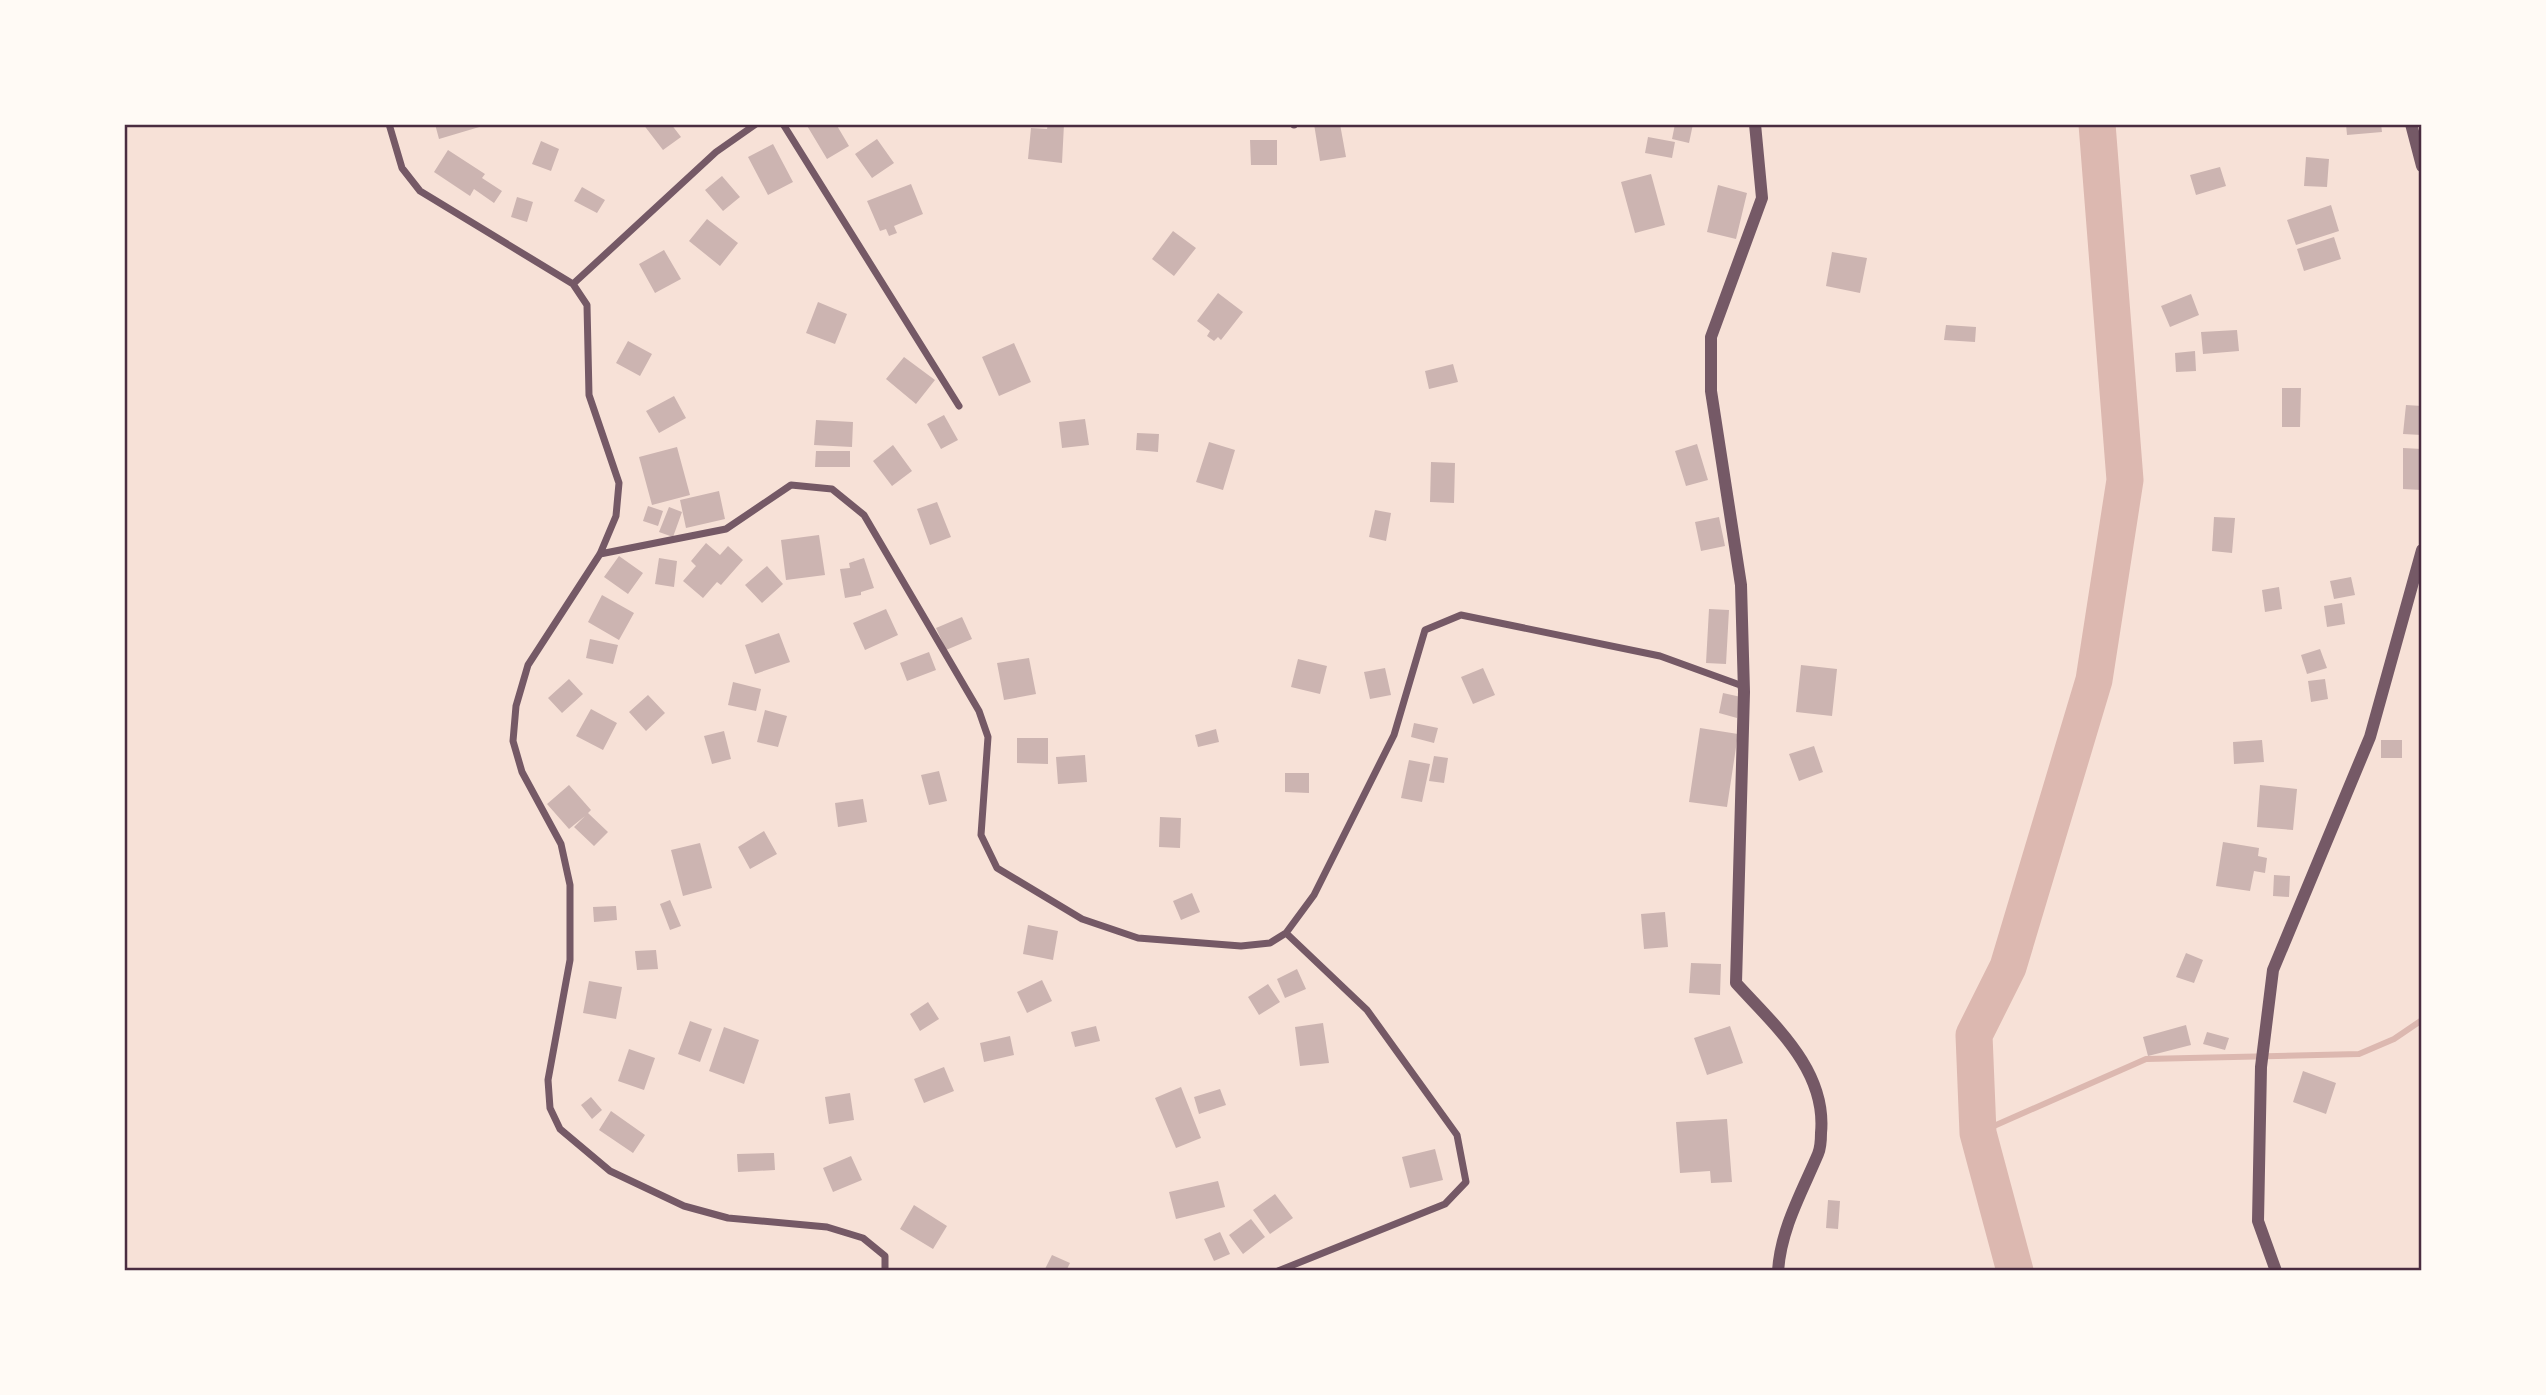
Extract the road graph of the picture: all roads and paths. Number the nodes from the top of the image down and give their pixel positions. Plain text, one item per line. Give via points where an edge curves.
1 (389, 124) edge
2 (756, 124) edge
3 (783, 124) edge
4 (1755, 124) edge
5 (2411, 124) edge
6 (2422, 166) edge
7 (573, 284) junction
8 (959, 406) dead end
9 (2422, 550) edge
10 (600, 554) junction
11 (1744, 692) junction
12 (1286, 933) junction
13 (1295, 1267) edge
14 (885, 1271) edge
15 (1278, 1271) edge
16 (1778, 1271) edge
17 (2276, 1271) edge

1 - 7 street via 402,169 420,191
2 - 7 street via 716,152
3 - 8 street
4 - 11 street via 1762,198 1710,337 1711,391 1741,585
5 - 6 street
7 - 10 street via 587,305 589,395 618,483 616,516
9 - 17 street via 2370,737 2273,970 2261,1067 2258,1221
10 - 12 street via 726,529 791,485 832,489 864,515 979,711 988,737 981,835 997,868 1082,919 1138,938 1241,946 1270,943
10 - 14 street via 528,665 516,706 513,741 522,772 561,844 570,885 570,960 548,1080 550,1108 560,1129 610,1171 684,1206 728,1218 827,1227 863,1238 885,1256
11 - 12 street via 1740,685 1660,656 1461,615 1425,630 1394,735 1314,895
11 - 16 street via 1736,983 1792,1045 1813,1079 1823,1116 1820,1150 1786,1226
12 - 13 street via 1367,1010 1457,1135 1466,1182 1445,1204
13 - 15 street

